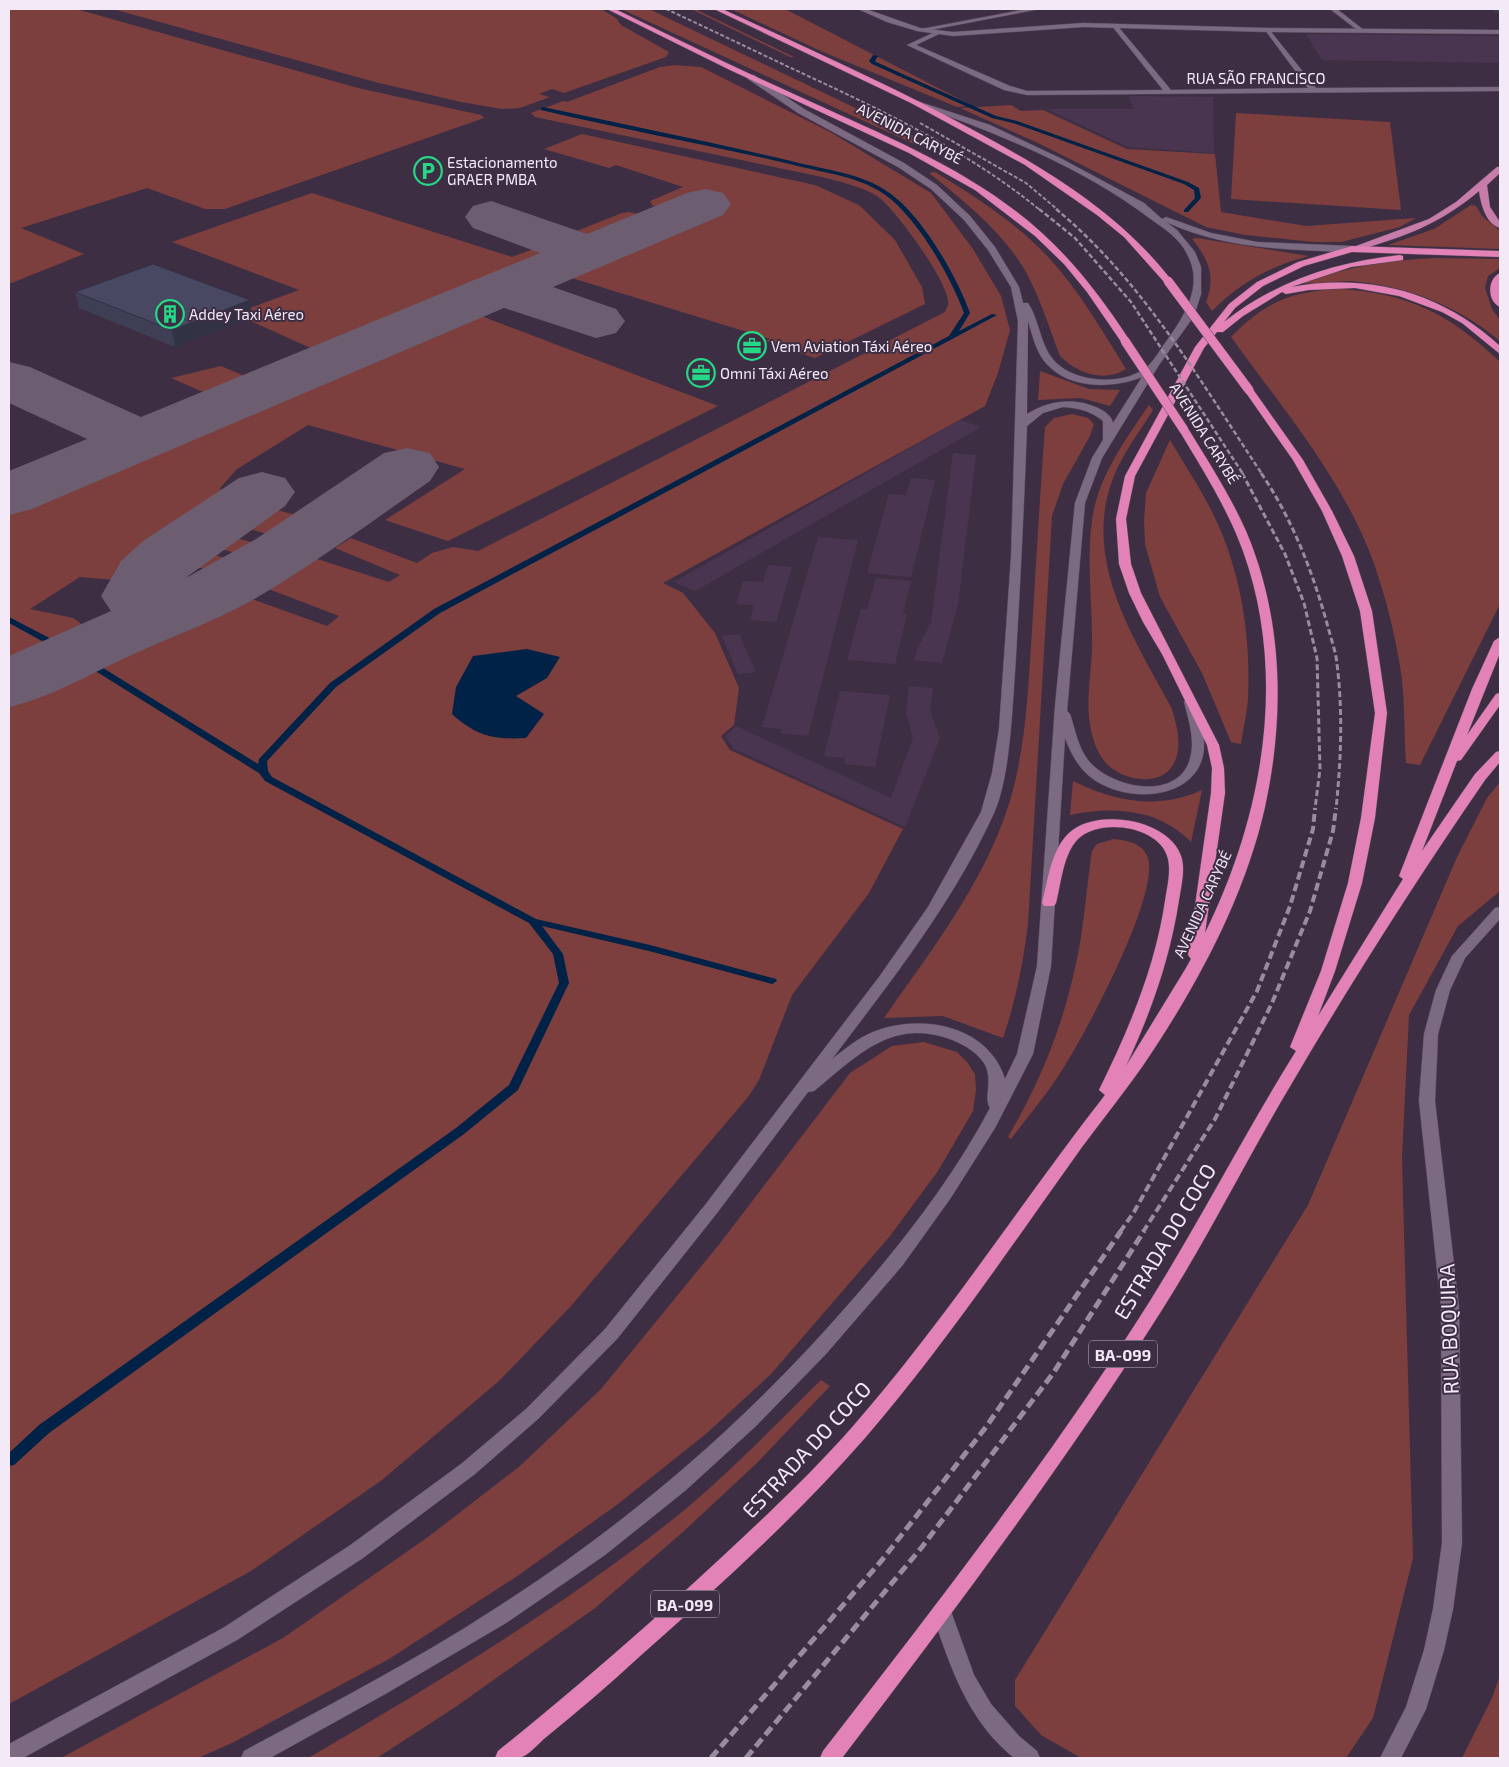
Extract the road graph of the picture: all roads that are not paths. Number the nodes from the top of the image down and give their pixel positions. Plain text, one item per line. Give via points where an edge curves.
1 (610, 9) edge
2 (717, 9) edge
3 (860, 9) edge
4 (1037, 9) edge
5 (1333, 9) edge
6 (1114, 26) junction
7 (920, 30) junction
8 (1268, 30) junction
9 (1362, 31) junction
10 (1500, 32) edge
11 (936, 33) junction
12 (751, 77) junction
13 (1500, 90) edge
14 (1314, 91) junction
15 (1169, 92) junction
16 (914, 101) junction
17 (1500, 169) edge
18 (1484, 184) junction
19 (1134, 202) junction
20 (1500, 226) edge
21 (1352, 249) junction
22 (1500, 256) edge
23 (1500, 276) edge
24 (1015, 288) junction
25 (1253, 304) junction
26 (1500, 304) edge
27 (1200, 347) junction
28 (1500, 351) edge
29 (1154, 365) junction
30 (1022, 426) junction
31 (1106, 442) junction
32 (1500, 641) edge
33 (1187, 692) junction
34 (1500, 697) edge
35 (1061, 706) junction
36 (1500, 755) edge
37 (1445, 774) junction
38 (1399, 895) junction
39 (1049, 903) junction
40 (1500, 911) edge
41 (1193, 966) junction
42 (1284, 1083) junction
43 (791, 1102) junction
44 (989, 1124) junction
45 (1090, 1124) junction
46 (942, 1612) junction
47 (9, 1755) edge
48 (251, 1758) edge
49 (505, 1758) edge
50 (830, 1758) edge
51 (1030, 1758) edge
52 (1390, 1758) edge

1 - 12 highway, AVENIDA CARYBÉ
2 - 16 highway, AVENIDA CARYBÉ
3 - 7 main road
4 - 7 main road
5 - 9 main road
6 - 8 main road
6 - 11 main road via 1073,25
6 - 15 main road
7 - 11 main road
8 - 9 main road
8 - 14 main road
9 - 10 main road
11 - 15 main road, RUA SÃO FRANCISCO via 910,45 1012,90 1042,93
12 - 24 main road via 801,111 901,165 934,187 967,218 992,249
12 - 41 highway, AVENIDA CARYBÉ, bridge via 911,149 994,199 1066,261 1125,340 1230,508 1260,585 1272,688 1266,755 1249,843 1223,909
13 - 14 main road, RUA SÃO FRANCISCO
14 - 15 main road, RUA SÃO FRANCISCO
16 - 19 main road via 987,127
16 - 42 highway, AVENIDA CARYBÉ, bridge via 992,141 1074,194 1127,235 1168,281 1298,460 1348,556 1366,611 1380,713 1368,818 1355,883 1328,971
17 - 18 main road
18 - 20 main road via 1485,207
18 - 21 main road via 1433,220
19 - 21 main road via 1181,226 1216,236 1288,247
19 - 29 main road via 1183,241 1191,252 1199,281 1189,316
21 - 22 highway
21 - 27 highway via 1301,264 1260,284 1232,306
22 - 25 highway via 1412,257 1353,264 1302,278
23 - 26 highway via 1494,283
24 - 29 main road via 1030,314 1042,351 1063,373 1087,381 1112,381 1136,376
24 - 30 main road via 1022,315
25 - 27 highway
25 - 28 highway via 1286,291 1313,286 1387,290 1419,299 1451,314 1474,328
27 - 33 highway via 1130,476 1121,519 1125,564 1135,593
29 - 31 main road
30 - 31 main road via 1027,418 1044,408 1084,406 1108,420
30 - 43 main road via 1006,730 988,812 935,908
31 - 35 main road via 1080,503
32 - 37 highway
33 - 35 main road via 1197,729 1199,745 1196,758 1192,770 1184,778 1159,789 1124,788 1098,778 1082,761
33 - 41 highway via 1213,746 1218,776
34 - 37 highway
35 - 39 main road
36 - 38 highway via 1480,777
37 - 38 highway
38 - 42 highway
39 - 44 main road via 1044,966 1025,1054
39 - 45 highway via 1064,849 1081,829 1109,822 1125,823 1156,836 1174,856 1176,867 1168,930 1155,980 1137,1031
40 - 52 main road, RUA BOQUIRA via 1459,956 1443,990 1431,1034 1427,1101 1450,1307 1452,1543 1434,1650 1416,1709
41 - 45 highway, AVENIDA CARYBÉ via 1150,1042
42 - 46 highway, ESTRADA DO COCO / BA-099 via 1156,1304 1066,1441
43 - 44 main road via 865,1042 902,1029 923,1028 960,1036 975,1044 987,1057 999,1080
43 - 47 main road via 611,1334 532,1414 468,1470 356,1552 230,1634
44 - 48 main road via 896,1262 820,1349 756,1415 679,1485 598,1549 499,1617
45 - 49 highway, ESTRADA DO COCO / BA-099 via 1013,1235 873,1416 794,1500 691,1598 573,1704
46 - 50 highway, ESTRADA DO COCO / BA-099
46 - 51 main road via 973,1696 996,1730

